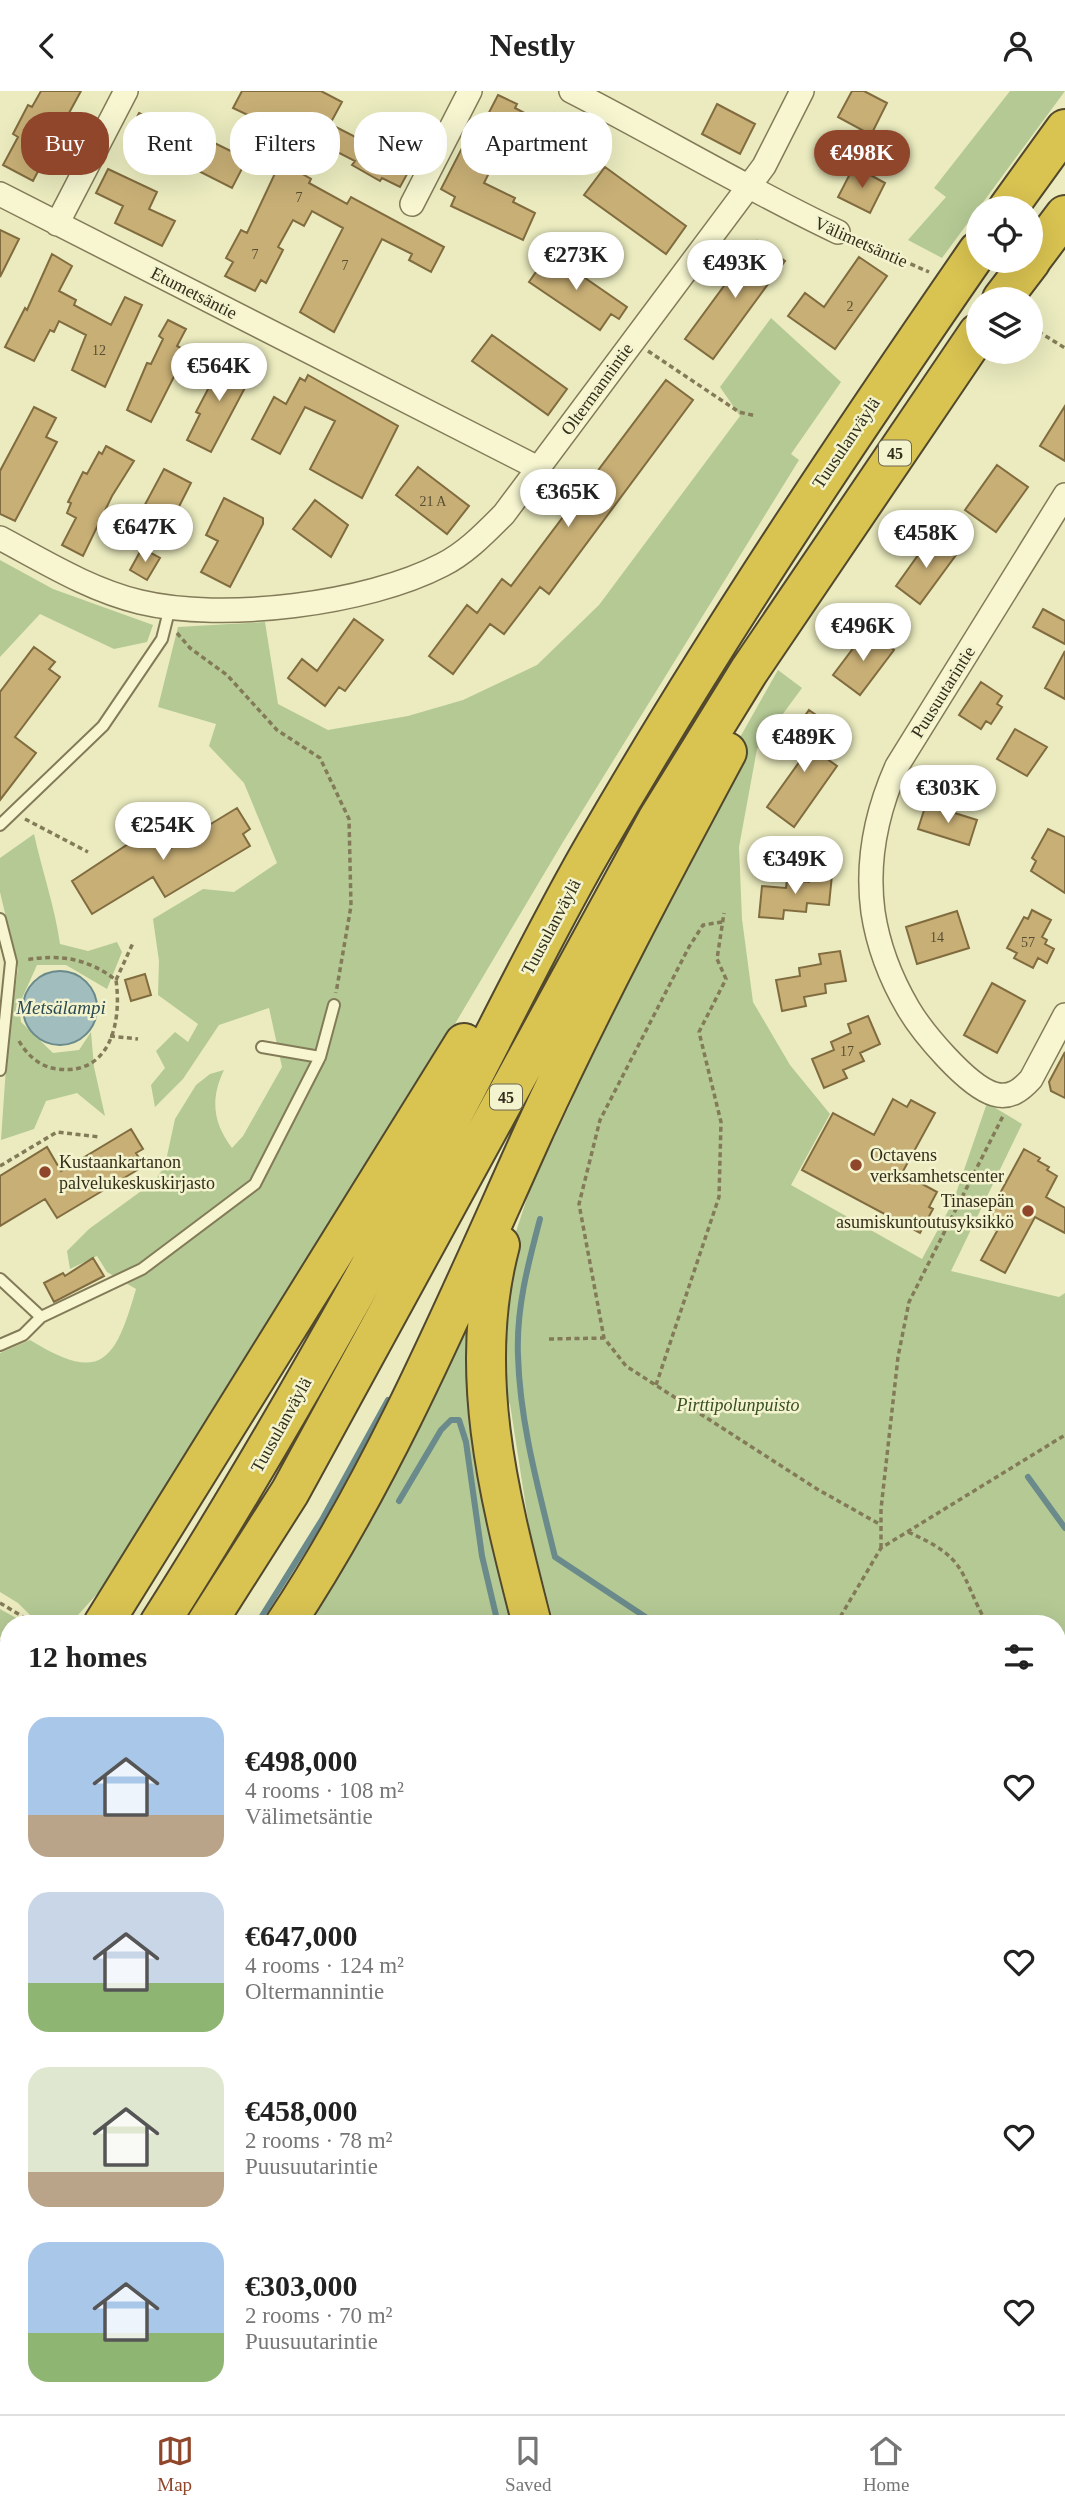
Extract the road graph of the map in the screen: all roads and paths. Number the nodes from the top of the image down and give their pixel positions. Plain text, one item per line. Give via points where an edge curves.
1 (126, 91) edge
2 (470, 91) edge
3 (571, 91) edge
4 (802, 91) edge
5 (1065, 129) edge
6 (748, 186) junction
7 (0, 194) edge
8 (1017, 196) edge
9 (412, 204) dead end
10 (1065, 215) edge
11 (57, 224) junction
12 (838, 232) joint
13 (1043, 245) edge
14 (966, 268) edge
15 (929, 272) dead end
16 (1022, 273) edge
17 (1011, 287) edge
18 (1043, 334) edge
19 (632, 341) junction
20 (1065, 348) edge
21 (966, 351) edge
22 (755, 416) dead end
23 (538, 468) junction
24 (1065, 495) edge
25 (0, 538) edge
26 (815, 576) junction
27 (169, 614) junction
28 (13, 812) junction
29 (0, 825) edge
30 (592, 849) junction
31 (88, 852) dead end
32 (724, 913) dead end
33 (0, 919) edge
34 (722, 922) junction
35 (133, 943) dead end
36 (11, 962) junction
37 (116, 980) junction
38 (334, 1005) joint
39 (1065, 1015) edge
40 (5, 1017) junction
41 (110, 1036) junction
42 (138, 1039) dead end
43 (262, 1047) dead end
44 (320, 1057) junction
45 (0, 1070) edge
46 (1014, 1094) junction
47 (537, 1126) junction
48 (100, 1137) dead end
49 (0, 1165) edge
50 (0, 1279) edge
51 (41, 1317) junction
52 (604, 1338) junction
53 (549, 1339) dead end
54 (0, 1345) edge
55 (656, 1385) junction
56 (1065, 1435) edge
57 (881, 1525) junction
58 (906, 1531) junction
59 (881, 1548) junction
60 (137, 1572) junction
61 (0, 1603) edge
62 (20, 1615) edge
63 (96, 1615) edge
64 (109, 1615) edge
65 (165, 1615) edge
66 (212, 1615) edge
67 (290, 1615) edge
68 (530, 1615) edge
69 (841, 1615) edge
70 (983, 1615) edge

1 - 11 street
2 - 9 street
3 - 6 street, Välimetsäntie
4 - 6 street, Oltermannintie via 770,156
5 - 8 highway
6 - 12 street, Välimetsäntie
6 - 19 street, Oltermannintie
7 - 11 street, Etumetsäntie
10 - 13 highway
11 - 23 street, Etumetsäntie
12 - 15 path, Välimetsäntie
14 - 30 highway, Tuusulanväylä / 45 via 720,635
16 - 17 highway
18 - 20 path
19 - 22 path via 738,412
19 - 23 street, Oltermannintie
21 - 26 highway, 45
23 - 27 street, Oltermannintie via 504,515 482,536 444,564 406,581 359,594 256,609
24 - 46 street, Puusuutarintie via 897,766 879,812 870,864 879,935 908,1008 936,1045 985,1090
25 - 27 street, Oltermannintie via 107,591
26 - 47 highway
26 - 66 highway, 45 via 748,671 657,820 290,1492
27 - 28 lane via 162,639 103,726
27 - 38 path via 190,648 227,675 277,730 320,758 349,819 351,906
28 - 29 lane
28 - 31 path
30 - 60 highway via 526,940
30 - 65 highway, Tuusulanväylä / 45 via 451,1118 259,1465
32 - 34 path
33 - 36 lane
34 - 52 path via 703,925 689,947 600,1121 579,1204
34 - 55 path via 717,959 726,979 699,1032 721,1122 719,1197
35 - 37 path
36 - 37 path via 54,955 83,961
36 - 40 lane
37 - 41 path via 118,997
38 - 44 lane
39 - 46 street via 1031,1079
40 - 41 path via 33,1059 50,1068 71,1071 92,1066
40 - 45 lane
41 - 42 path
43 - 44 lane
44 - 51 lane via 255,1184 142,1269
46 - 57 path via 909,1302 898,1357
47 - 67 highway via 415,1390 335,1542
47 - 68 highway via 491,1281 484,1349 498,1486
48 - 49 path via 57,1132
50 - 51 lane
51 - 54 lane via 23,1335
52 - 53 path
52 - 55 path via 626,1366
55 - 57 path
56 - 58 path
57 - 59 path
58 - 59 path
58 - 70 path via 938,1545 958,1563
59 - 69 path
60 - 63 lane
60 - 64 highway
61 - 62 path

